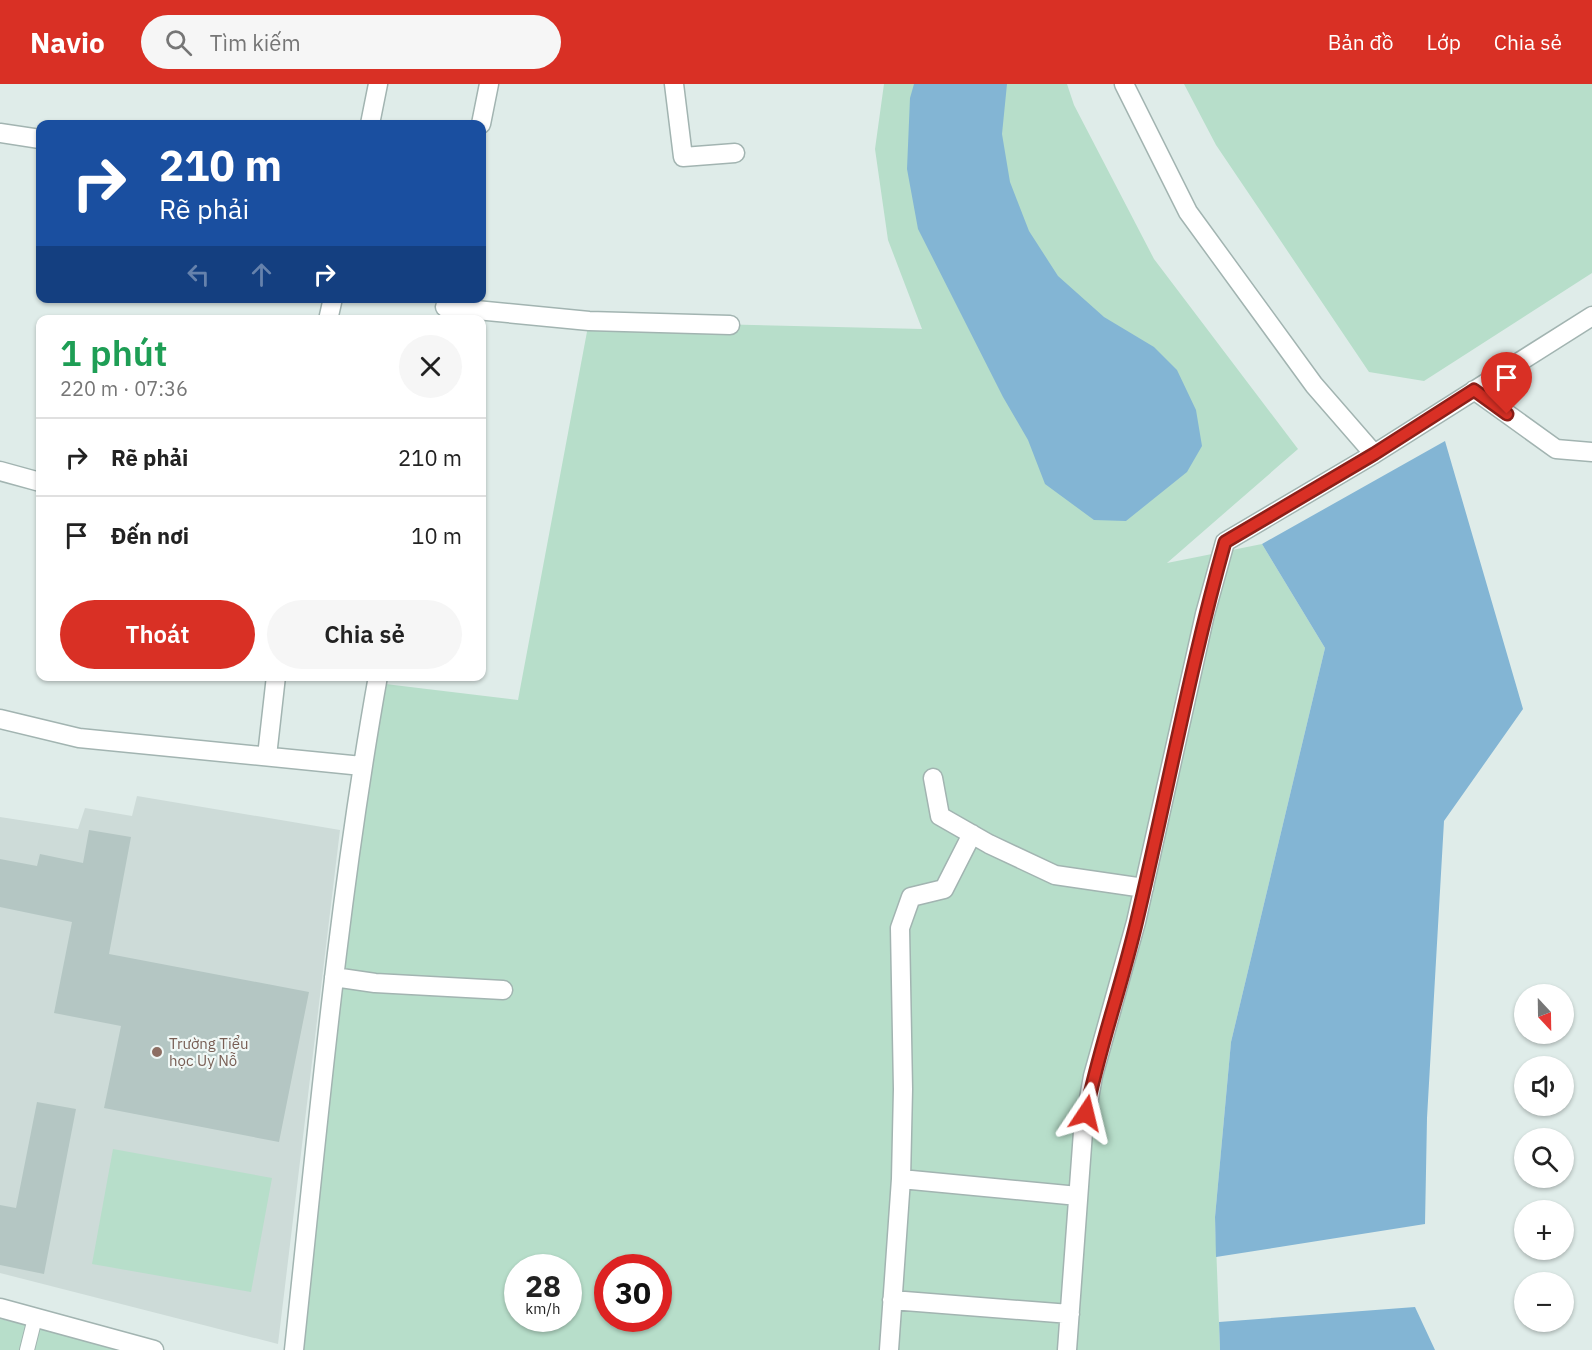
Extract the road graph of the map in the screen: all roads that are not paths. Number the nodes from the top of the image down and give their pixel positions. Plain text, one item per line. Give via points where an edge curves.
1 (378, 84) edge
2 (489, 84) edge
3 (674, 84) edge
4 (1124, 84) edge
5 (371, 120) edge
6 (482, 120) edge
7 (0, 133) edge
8 (36, 138) edge
9 (735, 153) dead end
10 (445, 308) edge
11 (1592, 316) edge
12 (730, 325) dead end
13 (1474, 390) junction
14 (1592, 452) edge
15 (1374, 454) junction
16 (0, 471) edge
17 (36, 481) edge
18 (275, 681) edge
19 (377, 681) edge
20 (0, 720) edge
21 (267, 756) junction
22 (362, 766) junction
23 (933, 777) dead end
24 (972, 834) junction
25 (1144, 888) junction
26 (334, 976) junction
27 (503, 990) dead end
28 (901, 1179) junction
29 (1078, 1196) junction
30 (892, 1300) junction
31 (0, 1308) edge
32 (1070, 1314) junction
33 (35, 1318) junction
34 (27, 1350) edge
35 (154, 1350) edge
36 (294, 1350) edge
37 (889, 1350) edge
38 (1067, 1350) edge

1 - 5 street
2 - 6 street
3 - 9 street via 683,157
4 - 15 street via 1188,212 1314,385
7 - 8 street
10 - 12 street via 590,321
11 - 13 street
13 - 14 street via 1556,449
13 - 15 street
15 - 25 street via 1225,542 1205,614
16 - 17 street
18 - 21 street
19 - 22 street
20 - 21 street via 78,738
21 - 22 street
22 - 26 street
23 - 24 street via 940,816
24 - 25 street via 1055,875
24 - 28 street via 944,889 911,897 900,928
25 - 29 street via 1093,1076
26 - 27 street via 375,983
26 - 36 street
28 - 29 street
28 - 30 street
29 - 32 street
30 - 32 street
30 - 37 street
31 - 33 street
32 - 38 street
33 - 34 lane
33 - 35 street

